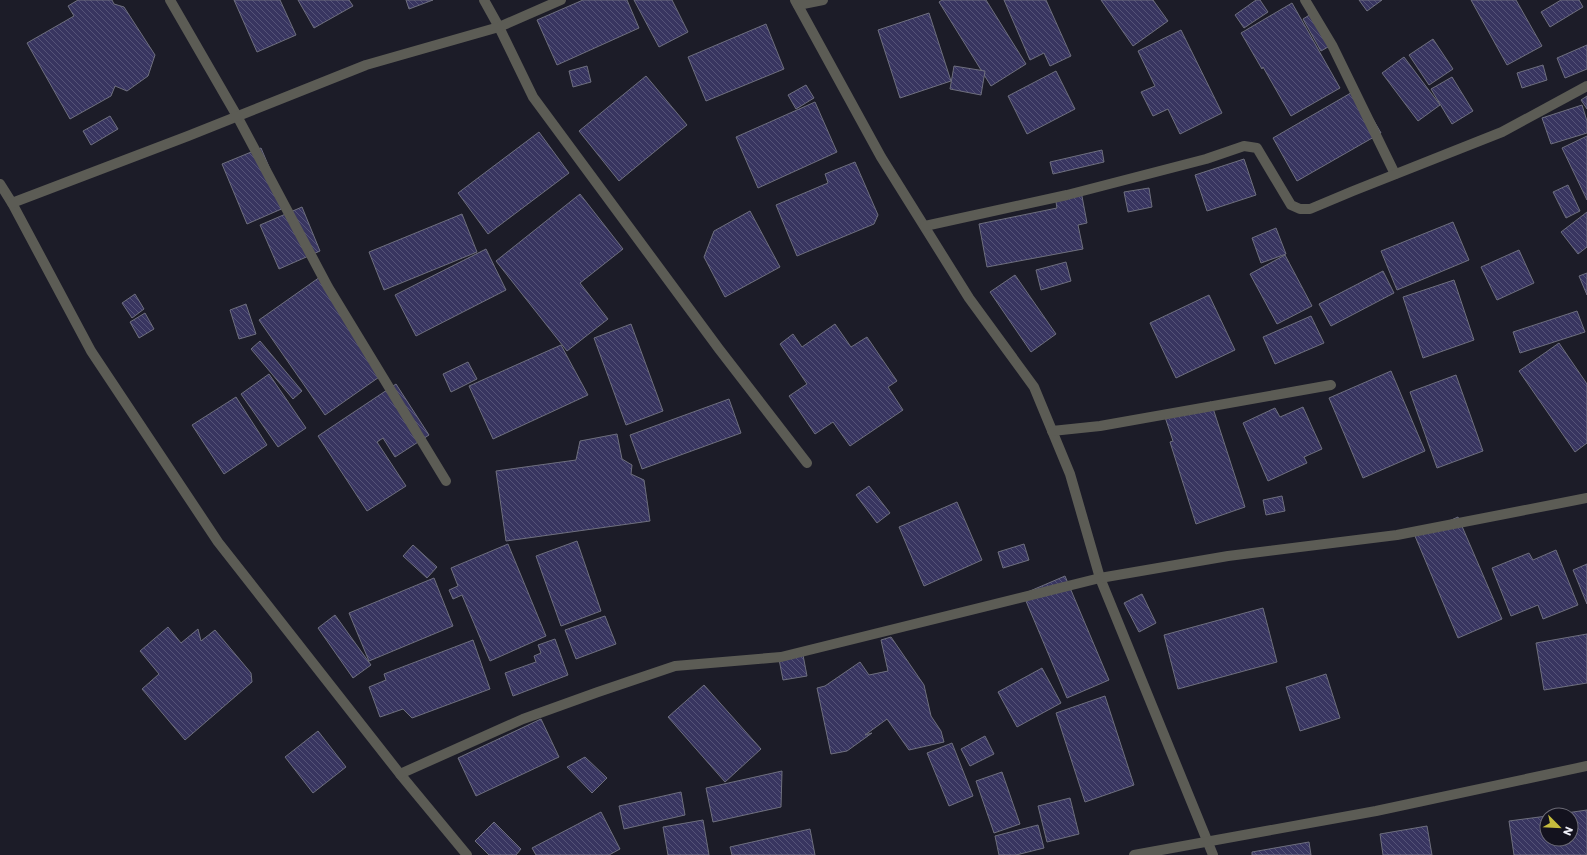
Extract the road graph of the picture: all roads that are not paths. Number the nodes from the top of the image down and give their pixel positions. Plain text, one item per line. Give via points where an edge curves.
1 (170, 0) edge
2 (484, 0) edge
3 (561, 0) edge
4 (823, 0) edge
5 (1305, 0) edge
6 (797, 3) edge
7 (499, 27) junction
8 (1587, 86) edge
9 (237, 116) junction
10 (1395, 174) junction
11 (0, 184) edge
12 (12, 203) junction
13 (925, 226) junction
14 (1332, 385) dead end
15 (1052, 431) junction
16 (807, 463) dead end
17 (446, 481) dead end
18 (1587, 498) edge
19 (1100, 578) junction
20 (1587, 766) edge
21 (400, 774) junction
22 (1206, 842) junction
23 (468, 855) edge
24 (1134, 855) edge
25 (1213, 855) edge

1 - 9 street
2 - 7 street
3 - 7 street
4 - 6 street
5 - 10 street via 1332,45
6 - 13 street via 881,157
7 - 9 street via 366,64
7 - 16 street via 533,97 719,349
8 - 10 street via 1502,132
9 - 12 street
9 - 17 street via 328,287
10 - 13 street via 1310,210 1300,209 1291,205 1257,148 1244,146 1206,159 1067,195
11 - 12 street
12 - 21 street via 91,351 218,542
13 - 15 street via 969,298 1034,387
14 - 15 street via 1100,426
15 - 19 street via 1070,474
18 - 19 street via 1397,535 1228,556
19 - 21 street via 781,657 675,666 523,720
19 - 22 street
20 - 22 street via 1376,811
21 - 23 street
22 - 24 street
22 - 25 street

